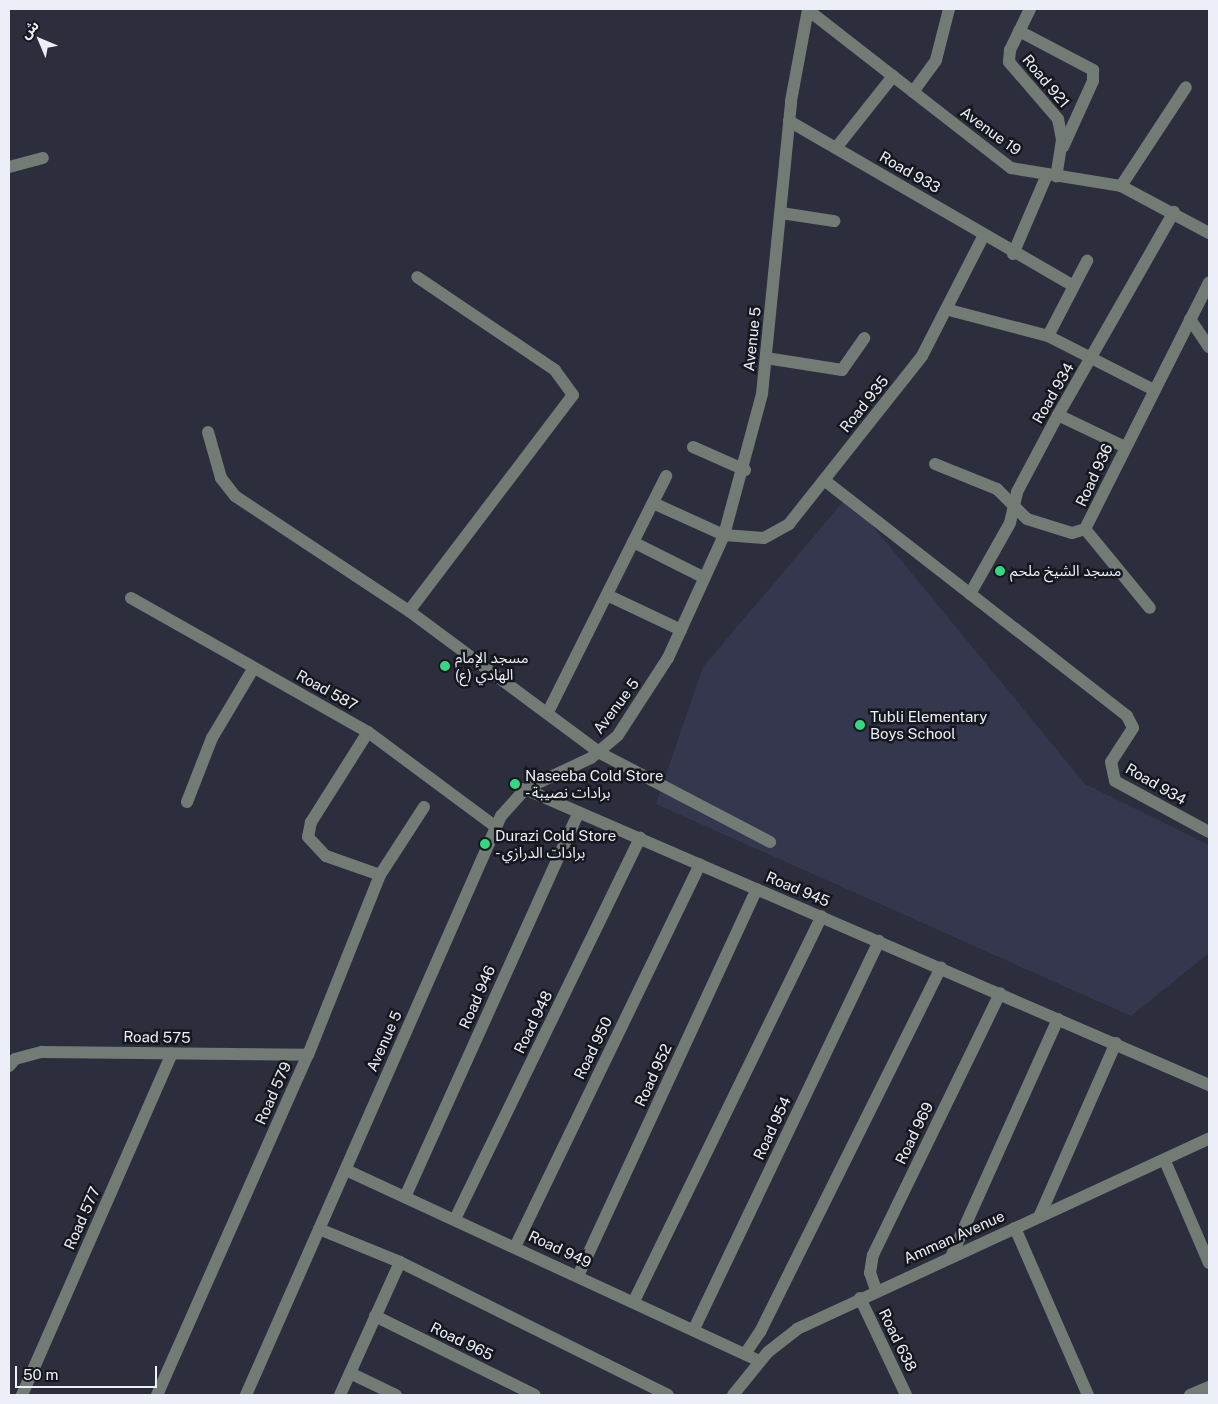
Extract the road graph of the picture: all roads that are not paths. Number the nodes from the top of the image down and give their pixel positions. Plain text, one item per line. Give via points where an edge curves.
1 (949, 9) edge
2 (1030, 9) edge
3 (808, 10) edge
4 (1019, 31) junction
5 (893, 76) junction
6 (1186, 87) dead end
7 (913, 92) junction
8 (789, 121) junction
9 (836, 148) junction
10 (1062, 150) junction
11 (43, 158) dead end
12 (9, 167) edge
13 (1051, 177) junction
14 (1121, 186) junction
15 (1174, 212) junction
16 (781, 213) junction
17 (834, 221) dead end
18 (1209, 233) edge
19 (984, 235) junction
20 (1014, 254) junction
21 (1087, 261) dead end
22 (417, 277) dead end
23 (1209, 282) edge
24 (1074, 286) junction
25 (949, 310) junction
26 (1190, 319) junction
27 (1048, 336) junction
28 (864, 338) dead end
29 (1209, 347) edge
30 (766, 358) junction
31 (1092, 358) junction
32 (1154, 390) junction
33 (1058, 415) junction
34 (208, 432) dead end
35 (693, 447) dead end
36 (1125, 447) junction
37 (935, 464) dead end
38 (745, 470) junction
39 (666, 476) dead end
40 (824, 480) junction
41 (653, 503) junction
42 (1014, 508) junction
43 (1085, 529) junction
44 (724, 535) junction
45 (633, 542) junction
46 (705, 578) junction
47 (970, 594) junction
48 (607, 595) junction
49 (131, 598) dead end
50 (1150, 608) dead end
51 (409, 611) junction
52 (681, 630) junction
53 (253, 669) junction
54 (548, 712) junction
55 (368, 732) junction
56 (600, 753) junction
57 (525, 789) junction
58 (187, 802) dead end
59 (424, 807) dead end
60 (579, 812) junction
61 (496, 827) junction
62 (1209, 832) edge
63 (640, 838) junction
64 (770, 842) dead end
65 (700, 864) junction
66 (380, 875) junction
67 (757, 888) junction
68 (822, 916) junction
69 (879, 941) junction
70 (941, 968) junction
71 (1000, 993) junction
72 (1058, 1019) junction
73 (1116, 1044) junction
74 (172, 1053) junction
75 (308, 1055) junction
76 (9, 1066) edge
77 (1209, 1085) edge
78 (1209, 1140) edge
79 (1166, 1161) junction
80 (346, 1170) junction
81 (405, 1197) junction
82 (1040, 1215) junction
83 (455, 1219) junction
84 (1015, 1228) junction
85 (319, 1229) junction
86 (515, 1247) junction
87 (951, 1257) junction
88 (400, 1262) junction
89 (1209, 1263) edge
90 (578, 1276) junction
91 (876, 1290) junction
92 (860, 1298) junction
93 (634, 1301) junction
94 (375, 1316) junction
95 (694, 1329) junction
96 (745, 1354) junction
97 (759, 1361) junction
98 (350, 1373) junction
99 (1209, 1386) edge
100 (22, 1395) edge
101 (157, 1395) edge
102 (246, 1395) edge
103 (340, 1395) edge
104 (396, 1395) edge
105 (535, 1395) edge
106 (668, 1395) edge
107 (733, 1395) edge
108 (906, 1395) edge
109 (1088, 1395) edge
110 (1190, 1395) edge

1 - 7 street via 936,60
2 - 4 street, Road 921
3 - 5 street, Avenue 19
3 - 8 street, Avenue 5
4 - 10 street, Road 921 via 1010,50 1011,68 1058,119
4 - 10 street via 1093,70 1093,81
5 - 7 street, Avenue 19
5 - 9 street
6 - 14 street
7 - 13 street, Avenue 19 via 996,159
8 - 9 street, Road 933
8 - 16 street, Avenue 5
9 - 19 street, Road 933
10 - 13 street, Road 921
11 - 12 street
13 - 14 street, Avenue 19
13 - 20 street
14 - 15 street, Avenue 19
15 - 18 street, Avenue 19
15 - 31 street, Road 934
16 - 17 street
16 - 30 street, Avenue 5
19 - 20 street, Road 933
19 - 25 street, Road 935
20 - 24 street, Road 933
21 - 24 street
22 - 51 street via 555,370 571,388 571,403
23 - 26 street, Road 936
24 - 27 street
25 - 27 street
25 - 40 street, Road 935 via 911,371
26 - 29 street
26 - 32 street, Road 936
27 - 31 street
28 - 30 street via 842,370
30 - 38 street, Avenue 5
31 - 32 street
31 - 33 street, Road 934
32 - 36 street, Road 936
33 - 36 street
33 - 42 street, Road 934 via 1017,492
34 - 51 street via 221,478 230,491
35 - 38 street
36 - 43 street, Road 936
37 - 42 street, Road 936 via 997,489
38 - 44 street, Avenue 5
39 - 41 street
40 - 44 street, Road 935 via 778,533 764,538
40 - 47 street, Road 934
41 - 44 street, Road 935
41 - 45 street
42 - 43 street, Road 936 via 1027,519 1072,533
42 - 47 street, Road 934
43 - 50 street
44 - 46 street, Avenue 5
45 - 46 street
45 - 48 street
46 - 52 street, Avenue 5
47 - 62 street, Road 934 via 1130,719 1132,732 1111,762 1115,781
48 - 52 street
48 - 54 street
49 - 53 street, Road 587
51 - 54 street
52 - 56 street, Avenue 5 via 636,710
53 - 55 street, Road 587
53 - 58 street via 212,738
54 - 56 street
55 - 61 street, Road 587
55 - 66 street via 311,822 308,837 326,856
56 - 57 street, Avenue 5
56 - 64 street
57 - 60 street, Road 945
57 - 61 street, Avenue 5 via 508,806
59 - 66 street, Road 579
60 - 63 street, Road 945
60 - 81 street, Road 946
61 - 80 street, Avenue 5
63 - 65 street, Road 945
63 - 83 street, Road 948
65 - 67 street, Road 945
65 - 86 street, Road 950
66 - 75 street, Road 579
67 - 68 street, Road 945
67 - 90 street, Road 952
68 - 69 street, Road 945
68 - 93 street
69 - 70 street, Road 945
69 - 95 street, Road 954
70 - 71 street, Road 945
70 - 96 street via 760,1332
71 - 72 street, Road 945
71 - 91 street, Road 969 via 873,1255 870,1273
72 - 73 street, Road 945
72 - 87 street
73 - 77 street, Road 945
73 - 82 street
74 - 75 street, Road 575
74 - 76 street, Road 575 via 42,1052 15,1059
74 - 100 street, Road 577
75 - 101 street, Road 579
78 - 79 street, Amman Avenue
79 - 82 street, Amman Avenue
79 - 89 street
80 - 81 street, Road 949
80 - 85 street, Avenue 5
81 - 83 street, Road 949
82 - 84 street, Amman Avenue
83 - 86 street, Road 949
84 - 87 street, Amman Avenue
84 - 109 street
85 - 88 street
85 - 102 street, Avenue 5
86 - 90 street, Road 949
87 - 91 street, Amman Avenue
88 - 94 street
88 - 106 street
90 - 93 street, Road 949
91 - 92 street, Amman Avenue
92 - 97 street, Amman Avenue via 797,1329
92 - 108 street, Road 638
93 - 95 street, Road 949
94 - 98 street
94 - 105 street, Road 965
95 - 96 street, Road 949
96 - 97 street, Road 949
97 - 107 street, Amman Avenue
98 - 103 street
98 - 104 street
99 - 110 street

